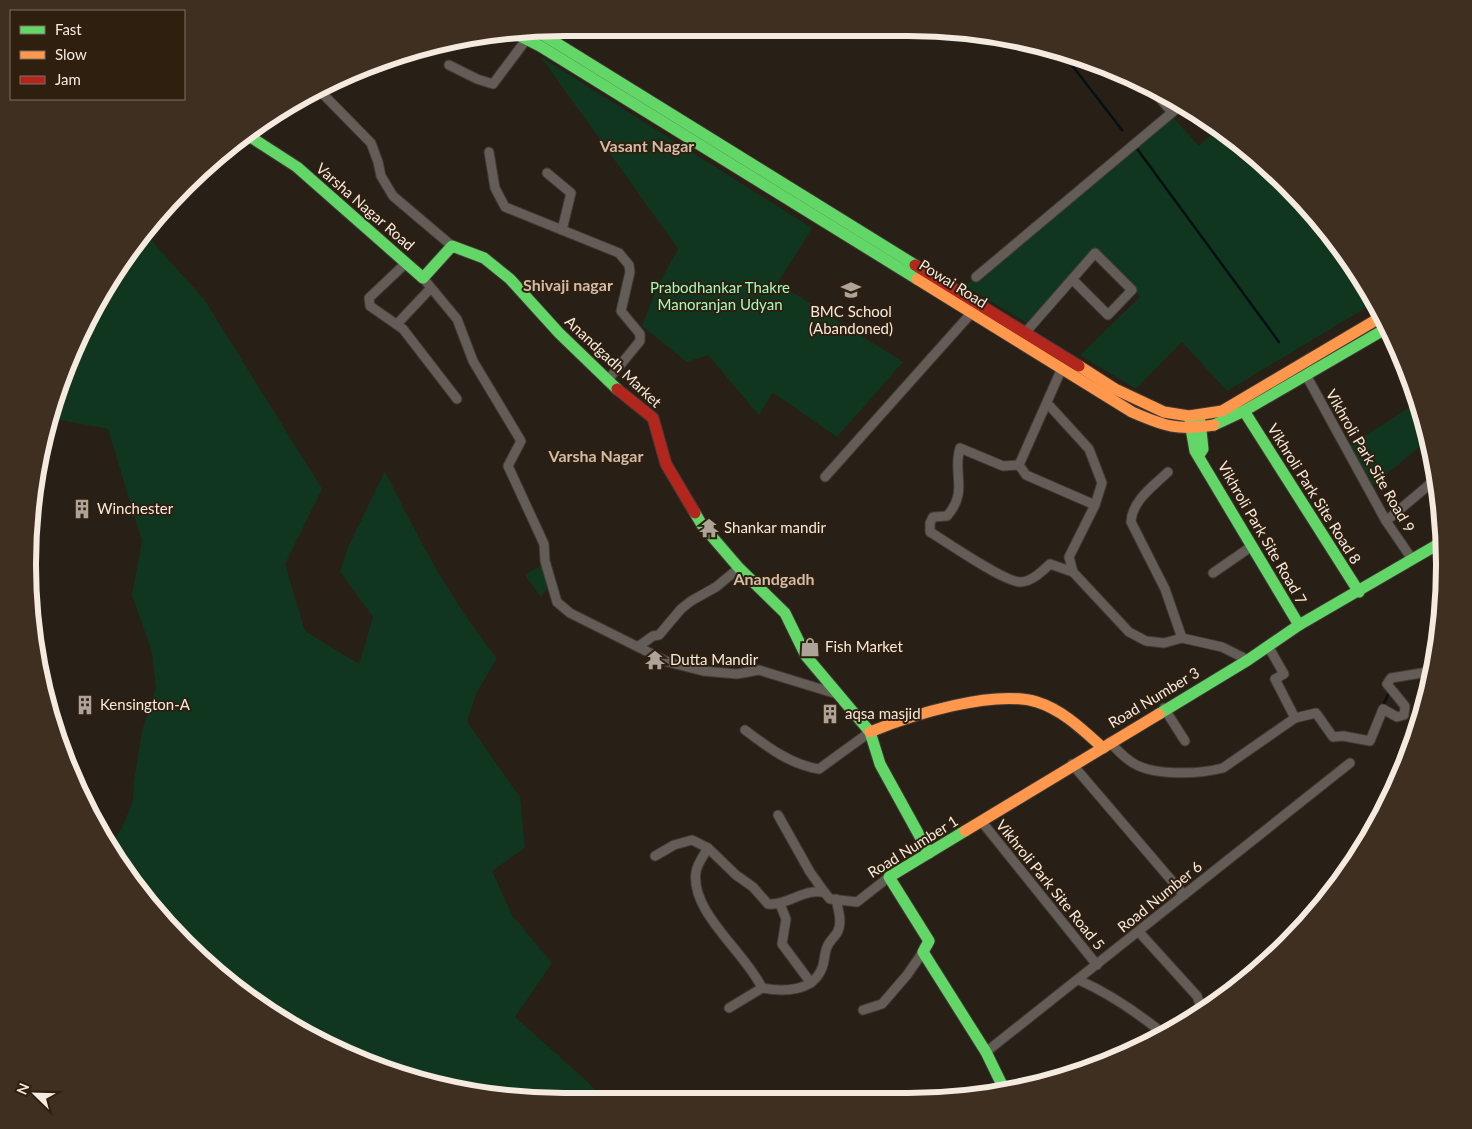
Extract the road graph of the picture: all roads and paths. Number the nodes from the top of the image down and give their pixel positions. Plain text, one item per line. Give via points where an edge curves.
1 (529, 37) edge
2 (544, 37) edge
3 (523, 38) edge
4 (449, 65) dead end
5 (620, 89) junction
6 (324, 95) edge
7 (1164, 103) edge
8 (1176, 109) edge
9 (1172, 112) junction
10 (252, 138) edge
11 (489, 152) dead end
12 (546, 173) dead end
13 (562, 230) junction
14 (452, 246) junction
15 (406, 263) junction
16 (976, 277) dead end
17 (423, 278) junction
18 (1072, 279) junction
19 (430, 289) junction
20 (975, 309) junction
21 (1375, 320) edge
22 (397, 324) junction
23 (1381, 331) edge
24 (1024, 333) junction
25 (1062, 368) junction
26 (1306, 375) junction
27 (607, 381) junction
28 (457, 399) dead end
29 (1047, 403) junction
30 (1244, 411) junction
31 (1195, 422) junction
32 (1217, 424) junction
33 (1201, 450) junction
34 (1019, 465) junction
35 (1168, 472) dead end
36 (826, 476) dead end
37 (1429, 485) edge
38 (1095, 505) junction
39 (1386, 521) junction
40 (1252, 546) junction
41 (1435, 546) edge
42 (1412, 559) junction
43 (739, 568) junction
44 (1073, 572) junction
45 (1213, 573) dead end
46 (1359, 592) junction
47 (1299, 625) junction
48 (1182, 638) junction
49 (639, 646) junction
50 (1268, 646) junction
51 (1248, 660) junction
52 (1425, 672) edge
53 (837, 694) junction
54 (1164, 708) junction
55 (1295, 718) junction
56 (745, 730) dead end
57 (870, 732) junction
58 (1186, 741) dead end
59 (1106, 745) junction
60 (1350, 763) dead end
61 (1072, 764) junction
62 (778, 815) dead end
63 (982, 822) junction
64 (708, 848) junction
65 (929, 853) junction
66 (655, 856) dead end
67 (889, 877) junction
68 (826, 893) junction
69 (1184, 895) junction
70 (836, 899) junction
71 (780, 904) junction
72 (1139, 932) junction
73 (923, 952) junction
74 (1097, 966) junction
75 (1079, 980) junction
76 (811, 983) junction
77 (762, 988) junction
78 (1200, 1005) edge
79 (729, 1008) dead end
80 (863, 1010) dead end
81 (1158, 1029) edge
82 (986, 1052) junction
83 (1002, 1084) edge

1 - 5 street, Powai Road
2 - 5 street, Powai Road
3 - 4 street via 494,84
5 - 20 street, Powai Road
6 - 14 street via 370,143 381,176 393,196
7 - 9 street
8 - 9 street
9 - 16 street
10 - 15 street, Varsha Nagar Road via 297,167
11 - 13 street via 495,188 505,206
12 - 13 street via 571,193
13 - 27 street via 619,253 629,264 621,311 640,334 640,341
14 - 17 street
14 - 27 street, Anandgadh Market via 484,258 510,279
15 - 17 street, Varsha Nagar Road
15 - 22 street via 368,301 370,306
17 - 19 street
18 - 18 street via 1096,253 1132,290 1108,315
18 - 24 street
19 - 22 street
19 - 49 street via 457,319 473,361 521,441 508,466 544,544 545,561 557,602 570,613
20 - 24 street, Powai Road
20 - 25 street, Powai Road
20 - 36 street
21 - 31 street, Powai Road via 1222,411
22 - 28 street
23 - 26 street, Powai Road
24 - 31 street, Powai Road via 1137,401
25 - 29 street
25 - 31 street, Powai Road via 1132,412 1162,424
26 - 30 street, Powai Road
26 - 39 street, Vikhroli Park Site Road 9
27 - 43 street, Anandgadh Market via 653,418 666,464 702,525
29 - 34 street
29 - 38 street via 1089,449 1102,483
30 - 32 street, Powai Road
30 - 46 street, Vikhroli Park Site Road 8
31 - 32 street, Powai Road
31 - 33 street, Vikhroli Park Site Road 7 via 1195,451
32 - 33 street
33 - 40 street, Vikhroli Park Site Road 7
34 - 38 street via 1026,475
34 - 44 street via 1003,466 960,448 956,506 947,516 932,517 930,532 995,572 1020,582 1033,578 1050,564
35 - 48 street via 1138,502 1132,511 1131,522 1165,589
37 - 39 street
38 - 44 street via 1069,558
39 - 42 street, Vikhroli Park Site Road 9
40 - 45 street
40 - 47 street, Vikhroli Park Site Road 7
41 - 42 street, Road Number 3
42 - 46 street, Road Number 3
43 - 49 street via 716,587 691,601 659,635
43 - 53 street, Anandgadh Market via 785,613 806,656
44 - 48 street via 1129,632 1146,641 1164,643
46 - 47 street, Road Number 3
47 - 50 street, Road Number 3
48 - 51 street via 1222,647
49 - 53 street via 668,662 703,672 737,674 759,670
50 - 51 street, Road Number 3
50 - 55 street via 1284,674 1275,679
51 - 54 street, Road Number 3
52 - 55 street via 1391,678 1386,684 1405,706 1404,715 1396,717 1383,709 1370,741 1333,737 1316,714
53 - 57 street, Anandgadh Market
54 - 58 street
54 - 59 street, Road Number 3
55 - 59 street via 1234,761 1213,771 1164,773 1143,768
56 - 57 street via 780,754 808,768 819,769
57 - 59 street, Road Number 3 via 917,714 1019,698 1038,702 1064,716
57 - 65 street, Anandgadh Market via 880,764
59 - 61 street, Road Number 1
60 - 69 street, Road Number 6
61 - 63 street, Road Number 1
61 - 69 street
62 - 68 street via 810,872
63 - 65 street, Road Number 1
63 - 74 street, Vikhroli Park Site Road 5
64 - 66 street via 692,840 674,845
64 - 71 street via 768,904
64 - 77 street via 695,876 706,912 756,974
65 - 67 street, Road Number 1
67 - 70 street, Road Number 1 via 857,902
67 - 73 street via 929,941
68 - 70 street, Road Number 1 via 830,899
68 - 71 street via 813,892
69 - 72 street, Road Number 6
70 - 76 street via 839,930 827,946 822,969
71 - 76 street via 786,919 782,944
72 - 74 street, Road Number 6
72 - 78 street via 1197,996
73 - 80 street via 882,1004
73 - 82 street
74 - 75 street, Road Number 6
75 - 81 street via 1130,1009
75 - 82 street, Road Number 6
76 - 77 street via 792,990
77 - 79 street
82 - 83 street

